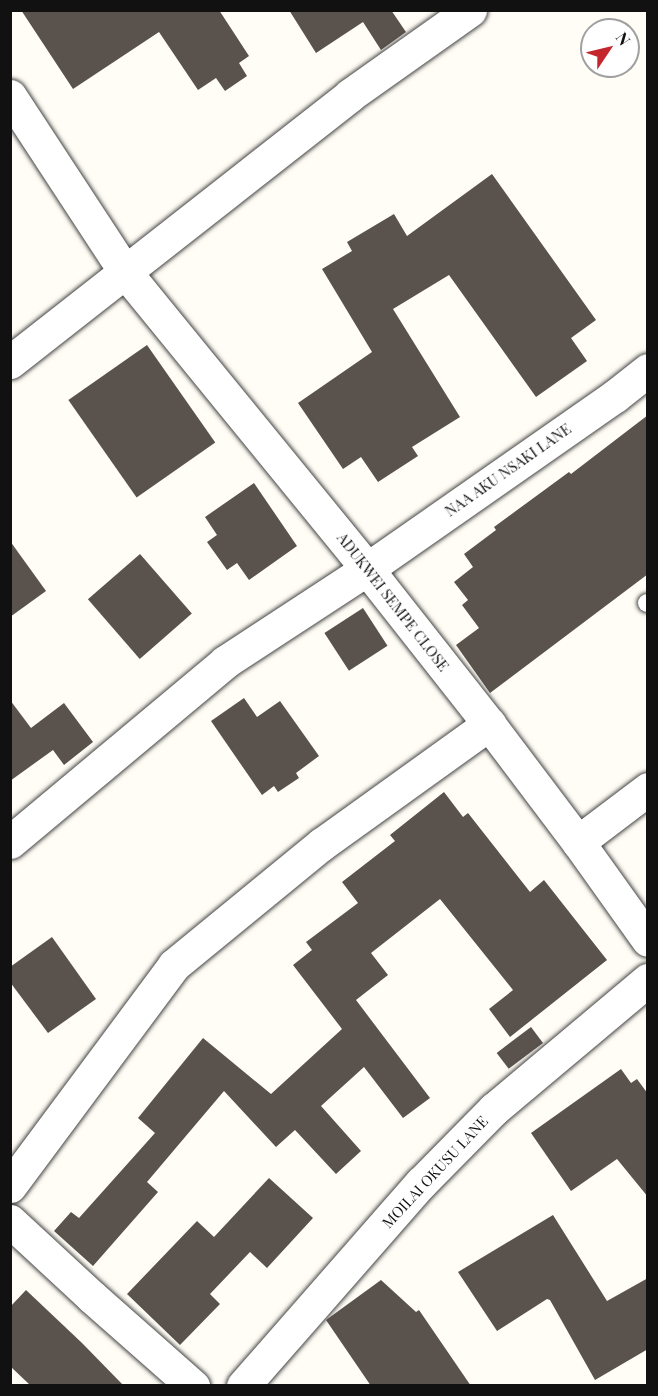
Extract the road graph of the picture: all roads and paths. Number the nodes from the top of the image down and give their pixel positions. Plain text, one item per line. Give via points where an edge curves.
1 (470, 10) edge
2 (10, 96) edge
3 (126, 273) junction
4 (10, 362) edge
5 (648, 369) edge
6 (367, 569) junction
7 (489, 724) junction
8 (648, 789) edge
9 (10, 842) edge
10 (578, 842) junction
11 (648, 940) edge
12 (648, 980) edge
13 (10, 1186) edge
14 (10, 1221) edge
15 (194, 1386) edge
16 (243, 1386) edge

1 - 3 street via 350,95
2 - 3 street, ADUKWEI SEMPE CLOSE
3 - 4 street
3 - 6 street, ADUKWEI SEMPE CLOSE
5 - 6 street, NAA AKU NSAKI LANE
6 - 7 street, ADUKWEI SEMPE CLOSE
6 - 9 street, NAA AKU NSAKI LANE via 225,662
7 - 10 street, ADUKWEI SEMPE CLOSE
7 - 13 street via 322,844 174,965
8 - 10 street
10 - 11 street, ADUKWEI SEMPE CLOSE
12 - 16 street, MOILAI OKUSU LANE via 494,1109 421,1183
14 - 15 street

